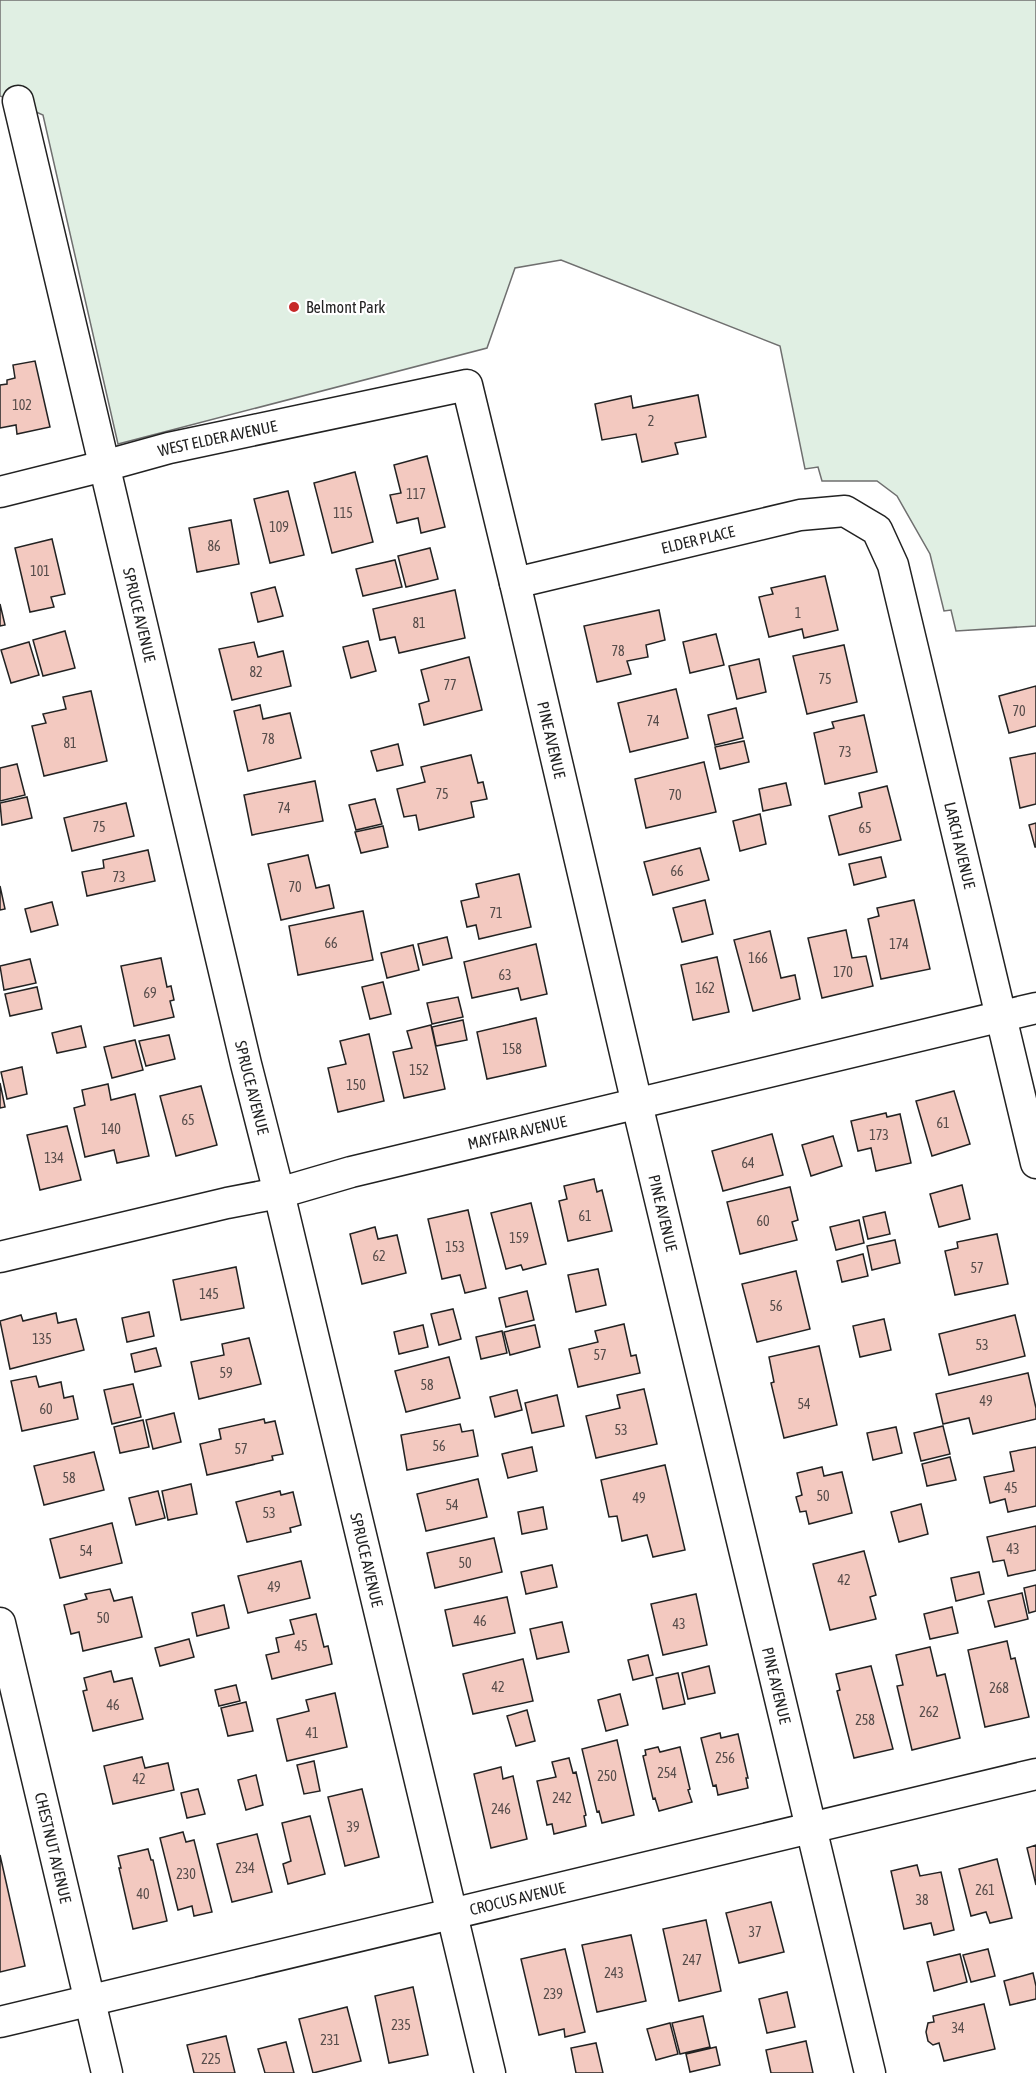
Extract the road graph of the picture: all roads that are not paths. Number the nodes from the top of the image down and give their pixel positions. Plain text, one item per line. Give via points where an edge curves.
1 (18, 101) dead end
2 (436, 391) joint
3 (104, 466) junction
4 (0, 492) edge
5 (876, 530) joint
6 (515, 583) junction
7 (1036, 1008) edge
8 (1001, 1017) junction
9 (637, 1104) junction
10 (1036, 1163) edge
11 (279, 1193) junction
12 (0, 1257) edge
13 (0, 1623) edge
14 (1036, 1774) edge
15 (811, 1829) junction
16 (452, 1914) junction
17 (90, 2001) junction
18 (0, 2022) edge
19 (107, 2073) edge
20 (490, 2073) edge
21 (870, 2073) edge

1 - 3 street, SPRUCE AVENUE
2 - 3 street, WEST ELDER AVENUE via 169,448
2 - 6 street, PINE AVENUE via 466,385
3 - 4 street, WEST ELDER AVENUE
3 - 11 street, SPRUCE AVENUE
5 - 6 street, ELDER PLACE via 845,511 800,515
5 - 8 street, LARCH AVENUE via 893,565
6 - 9 street, PINE AVENUE
7 - 8 street, MAYFAIR AVENUE
8 - 9 street, MAYFAIR AVENUE
8 - 10 street, LARCH AVENUE
9 - 11 street, MAYFAIR AVENUE via 351,1172
9 - 15 street, PINE AVENUE
11 - 12 street, MAYFAIR AVENUE
11 - 16 street, SPRUCE AVENUE
13 - 17 street, CHESTNUT AVENUE
14 - 15 street, CROCUS AVENUE
15 - 16 street, CROCUS AVENUE
15 - 21 street, PINE AVENUE
16 - 17 street, CROCUS AVENUE
16 - 20 street, SPRUCE AVENUE
17 - 18 street, CROCUS AVENUE
17 - 19 street, CHESTNUT AVENUE

